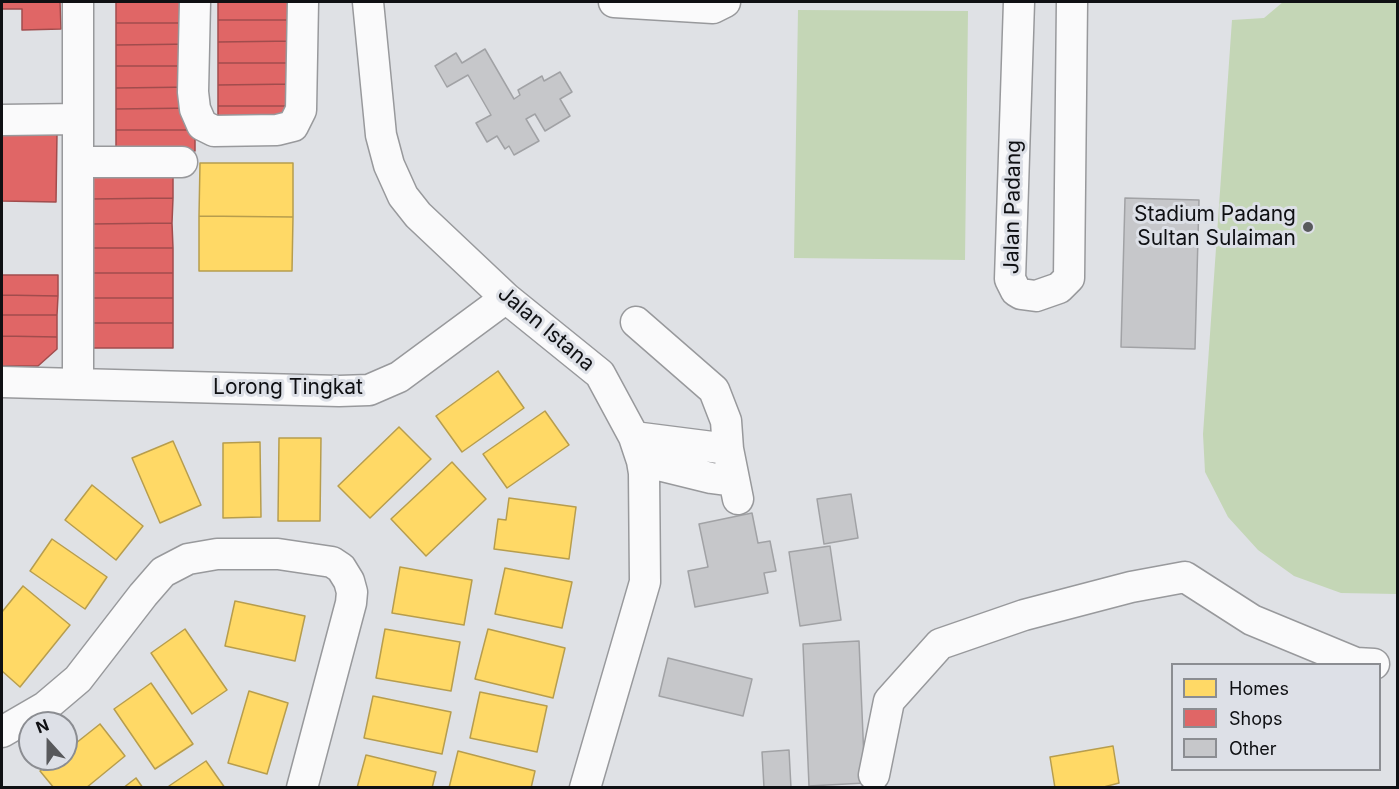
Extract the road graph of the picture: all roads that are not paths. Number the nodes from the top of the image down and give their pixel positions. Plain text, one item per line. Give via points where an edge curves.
1 (78, 2) edge
2 (195, 2) edge
3 (303, 2) edge
4 (368, 2) edge
5 (614, 2) edge
6 (725, 2) edge
7 (1019, 2) edge
8 (1072, 2) edge
9 (78, 119) junction
10 (2, 120) edge
11 (78, 162) junction
12 (182, 162) dead end
13 (506, 298) junction
14 (636, 322) dead end
15 (2, 382) edge
16 (78, 384) junction
17 (638, 449) junction
18 (728, 449) junction
19 (1356, 663) edge
20 (1398, 664) edge
21 (1381, 665) edge
22 (2, 732) edge
23 (874, 775) dead end
24 (302, 788) edge
25 (585, 788) edge

1 - 9 street
2 - 3 street via 195,110 202,125 214,131 293,126 301,110
4 - 13 street, Jalan Istana via 381,135 389,165 418,215
5 - 6 street via 714,8
7 - 8 street, Jalan Padang via 1010,279 1016,291 1036,296 1059,288 1069,278
9 - 10 street
9 - 11 street
11 - 12 street
11 - 16 street
13 - 16 street, Lorong Tingkat via 399,377 369,390
13 - 17 street, Jalan Istana via 600,374
14 - 18 street via 714,390 726,422
15 - 16 street, Lorong Tingkat
17 - 18 street
17 - 18 street via 736,490
17 - 25 street, Jalan Istana via 644,472 645,582
19 - 23 street via 1252,620 1185,577 1131,587 1024,615 940,644 890,701
20 - 21 street
22 - 24 street via 45,707 78,679 164,572 188,559 217,554 278,554 332,562 349,581 351,603

